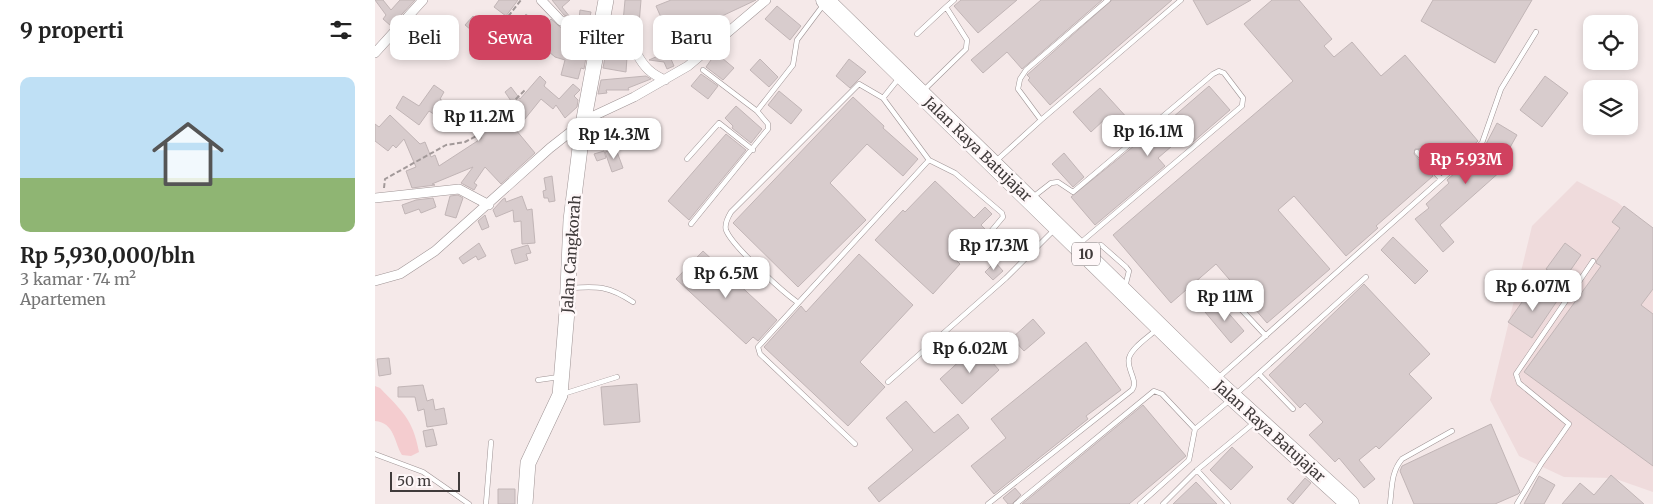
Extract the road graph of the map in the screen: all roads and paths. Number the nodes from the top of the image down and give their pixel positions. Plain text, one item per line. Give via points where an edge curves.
1 (423, 0) edge
2 (521, 0) edge
3 (541, 0) edge
4 (606, 0) edge
5 (766, 0) edge
6 (954, 0) edge
7 (1108, 0) edge
8 (1181, 0) edge
9 (831, 2) edge
10 (946, 8) junction
11 (509, 15) edge
12 (604, 15) edge
13 (561, 22) edge
14 (1536, 32) dead end
15 (917, 34) dead end
16 (375, 53) edge
17 (595, 60) edge
18 (641, 60) edge
19 (703, 70) dead end
20 (902, 75) junction
21 (665, 80) junction
22 (526, 90) dead end
23 (921, 93) junction
24 (883, 98) junction
25 (757, 111) junction
26 (1041, 120) junction
27 (583, 124) junction
28 (753, 150) junction
29 (1417, 152) dead end
30 (687, 159) dead end
31 (929, 160) junction
32 (993, 163) junction
33 (1441, 179) junction
34 (380, 198) edge
35 (1030, 200) junction
36 (489, 205) junction
37 (691, 224) dead end
38 (1058, 226) junction
39 (978, 247) dead end
40 (1082, 250) junction
41 (1593, 261) dead end
42 (1365, 277) dead end
43 (375, 281) edge
44 (568, 288) junction
45 (1222, 289) dead end
46 (633, 302) dead end
47 (797, 302) junction
48 (1159, 326) junction
49 (1266, 336) junction
50 (1259, 374) junction
51 (563, 377) junction
52 (617, 378) dead end
53 (539, 380) dead end
54 (1215, 381) junction
55 (888, 382) dead end
56 (560, 395) junction
57 (1233, 398) junction
58 (1293, 409) dead end
59 (1257, 421) junction
60 (1195, 428) junction
61 (1452, 431) dead end
62 (491, 442) dead end
63 (855, 444) dead end
64 (375, 454) edge
65 (1197, 470) junction
66 (469, 504) edge
67 (486, 504) edge
68 (525, 504) edge
69 (988, 504) edge
70 (1016, 504) edge
71 (1140, 504) edge
72 (1163, 504) edge
73 (1228, 504) edge
74 (1350, 504) edge
75 (1390, 504) edge
76 (1517, 504) edge

1 - 16 street
2 - 11 path
3 - 13 street
4 - 12 main road, Jalan Cangkorah
5 - 21 street via 688,66
6 - 10 lane
7 - 26 lane via 1026,70 1020,79 1019,89
8 - 26 lane
9 - 20 highway, Jalan Raya Batujajar / 10
9 - 25 lane via 797,40 793,65
10 - 15 lane
10 - 23 lane via 967,40 966,49
14 - 33 lane via 1501,89 1482,143
17 - 27 main road, Jalan Cangkorah
18 - 21 street via 652,74
19 - 25 lane
20 - 23 highway, Jalan Raya Batujajar / 10
20 - 24 lane
21 - 27 street via 591,116
22 - 34 path via 482,133 465,142 447,145 385,179
23 - 32 highway, Jalan Raya Batujajar / 10
24 - 31 lane
24 - 47 lane via 865,86 859,84 855,87 731,212 726,221 726,230 744,252
25 - 28 lane via 768,124 768,130
26 - 32 lane
27 - 36 street via 550,148
27 - 44 main road, Jalan Cangkorah via 571,220
28 - 30 lane via 719,123
28 - 37 lane
29 - 33 lane
31 - 39 lane via 955,172 1002,214 1003,217
31 - 47 lane
32 - 35 highway, Jalan Raya Batujajar / 10
33 - 49 lane
34 - 36 street via 459,189
35 - 38 highway, Jalan Raya Batujajar / 10
35 - 40 lane via 1051,183 1058,182 1073,192 1213,74 1224,73 1243,98 1242,106
36 - 43 street via 435,251 400,274
38 - 40 highway, Jalan Raya Batujajar / 10
38 - 55 lane via 1006,278
40 - 48 highway, Jalan Raya Batujajar / 10
41 - 76 lane via 1516,374 1519,382 1569,424
42 - 50 lane
44 - 46 lane via 597,286
44 - 51 main road, Jalan Cangkorah
45 - 49 lane
47 - 63 lane via 757,350
48 - 54 highway, Jalan Raya Batujajar / 10
48 - 69 lane via 1130,355 1128,362 1135,385 1132,390
49 - 54 lane
50 - 57 lane
50 - 58 lane
51 - 53 lane
51 - 56 main road, Jalan Cangkorah
52 - 56 lane
54 - 57 highway, Jalan Raya Batujajar / 10
56 - 68 main road, Jalan Cangkorah via 528,463
57 - 59 highway, Jalan Raya Batujajar / 10
57 - 60 lane
59 - 65 lane
59 - 74 highway, Jalan Raya Batujajar / 10
60 - 70 lane via 1163,394 1154,391
60 - 71 lane via 1189,460
61 - 75 lane via 1402,460 1397,466
62 - 67 lane
64 - 66 lane via 423,472
65 - 72 lane
65 - 73 lane

